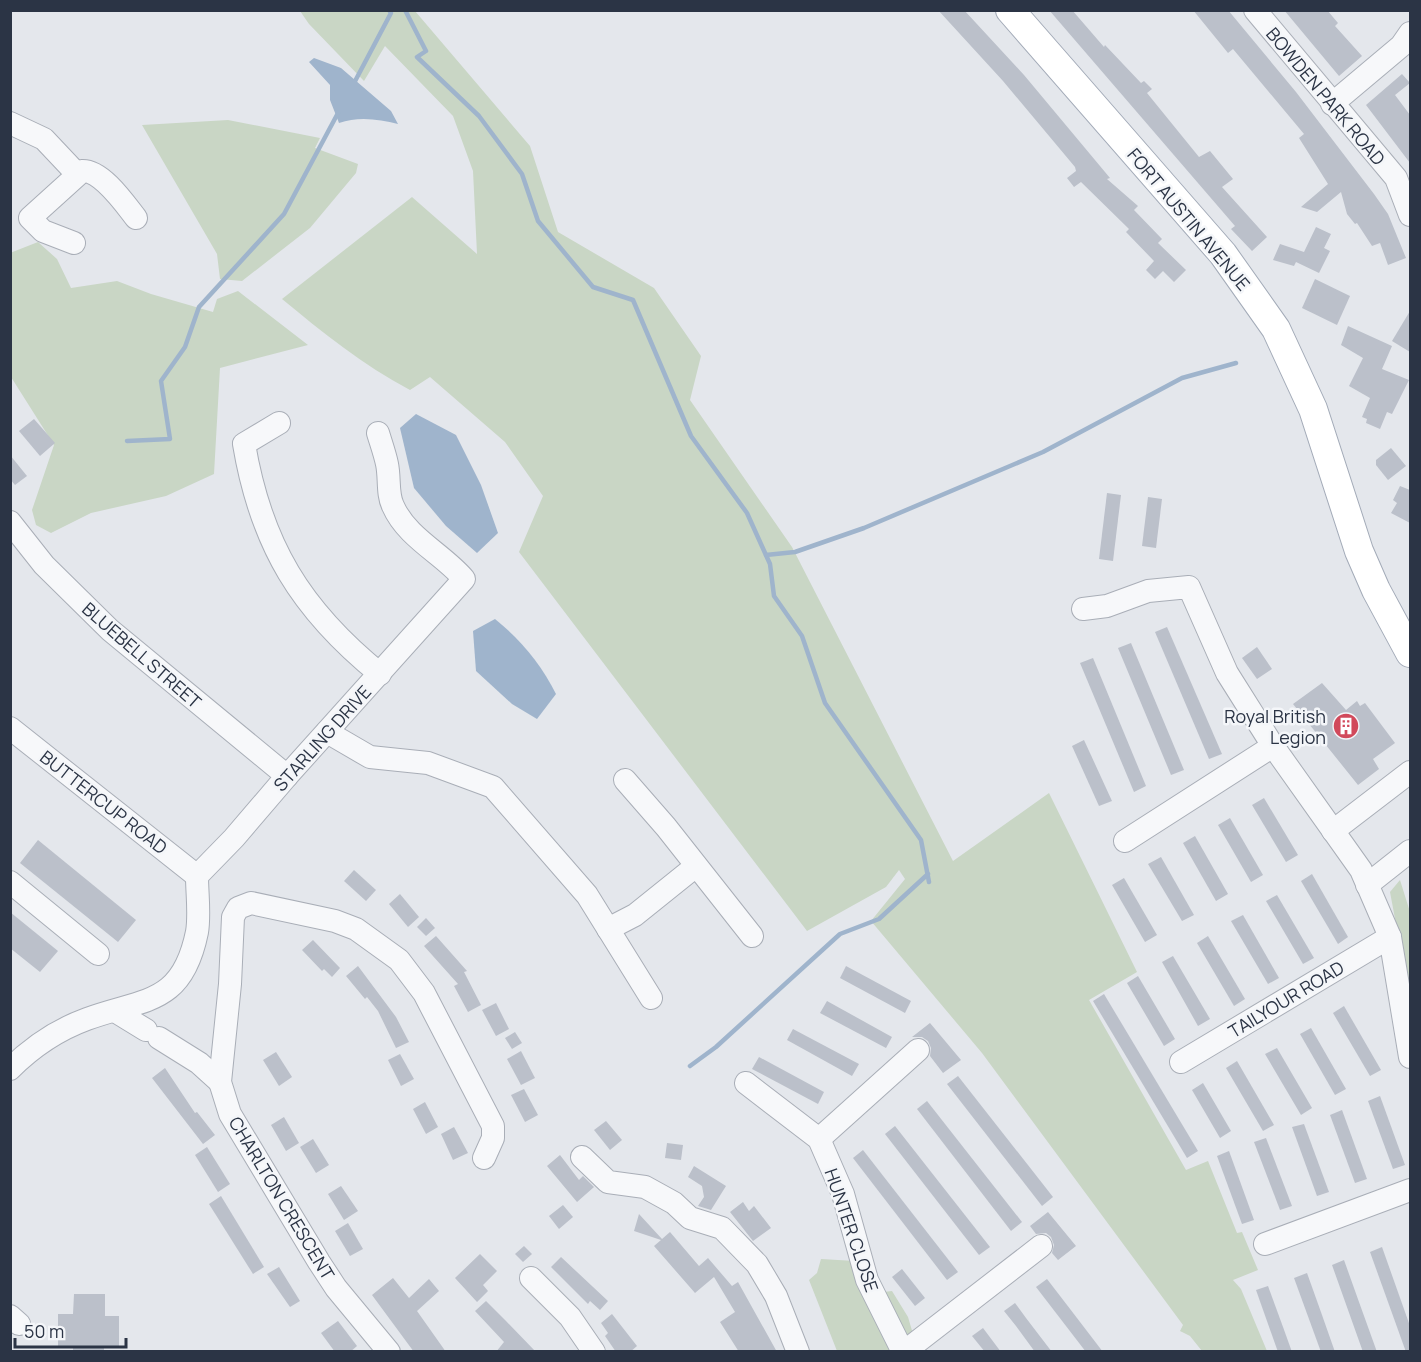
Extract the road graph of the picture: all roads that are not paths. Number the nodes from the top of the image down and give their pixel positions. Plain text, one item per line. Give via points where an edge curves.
1 (1010, 10) edge
2 (1255, 10) edge
3 (1410, 33) edge
4 (1332, 104) junction
5 (10, 123) edge
6 (77, 174) junction
7 (1410, 215) edge
8 (136, 218) dead end
9 (74, 243) dead end
10 (279, 423) dead end
11 (378, 433) dead end
12 (10, 522) edge
13 (1083, 609) dead end
14 (1410, 652) edge
15 (380, 674) junction
16 (10, 728) edge
17 (327, 732) junction
18 (1273, 746) junction
19 (1410, 772) edge
20 (287, 776) junction
21 (625, 780) dead end
22 (1333, 831) junction
23 (1125, 841) dead end
24 (1410, 851) edge
25 (696, 866) junction
26 (197, 876) junction
27 (10, 882) edge
28 (1367, 885) junction
29 (608, 929) junction
30 (752, 936) dead end
31 (1390, 937) junction
32 (98, 954) dead end
33 (651, 998) dead end
34 (115, 1011) junction
35 (918, 1050) dead end
36 (1410, 1057) edge
37 (1181, 1061) dead end
38 (10, 1069) edge
39 (219, 1082) junction
40 (746, 1083) dead end
41 (819, 1139) junction
42 (582, 1157) dead end
43 (484, 1158) dead end
44 (1410, 1190) edge
45 (1265, 1243) dead end
46 (1041, 1246) dead end
47 (531, 1278) dead end
48 (389, 1352) edge
49 (594, 1352) edge
50 (798, 1352) edge
51 (903, 1352) edge

1 - 14 main road, FORT AUSTIN AVENUE via 1223,254 1276,329 1313,409 1359,551
2 - 4 street, BOWDEN PARK ROAD
3 - 4 street via 1401,46
4 - 7 street, BOWDEN PARK ROAD via 1396,178
5 - 6 street via 44,139
6 - 8 street via 93,173
6 - 9 street via 28,219
10 - 15 street, STARLING DRIVE via 244,444 251,483 270,534 290,577 313,611
11 - 15 street via 396,512 421,542 453,565 464,579
12 - 20 street, BLUEBELL STREET via 44,565 110,630
13 - 18 street via 1107,606 1148,591 1189,586 1227,673
15 - 17 street, STARLING DRIVE
16 - 26 street, BUTTERCUP ROAD
17 - 20 street, STARLING DRIVE
17 - 29 street via 370,757 428,763 493,787 587,895
18 - 22 street
18 - 23 street
19 - 22 street
20 - 26 street, STARLING DRIVE
21 - 25 street
22 - 28 street
24 - 28 street
25 - 29 street via 635,915
25 - 30 street
26 - 34 street via 197,931 186,965 164,994
27 - 32 street
28 - 31 street
29 - 33 street
31 - 36 street
31 - 37 street, TAILYOUR ROAD
34 - 38 street via 48,1036
34 - 39 street via 199,1063
35 - 41 street
39 - 43 street, CHARLTON CRESCENT via 235,912 251,903 335,921 356,929 399,960 424,993 493,1126 493,1138
39 - 48 street, CHARLTON CRESCENT via 230,1114 319,1262
40 - 41 street, HUNTER CLOSE
41 - 51 street, HUNTER CLOSE via 843,1194 867,1280
42 - 50 street via 608,1182 645,1187 690,1218 722,1228 757,1264 776,1296
44 - 45 street
46 - 51 street, HUNTER CLOSE
47 - 49 street via 570,1317

